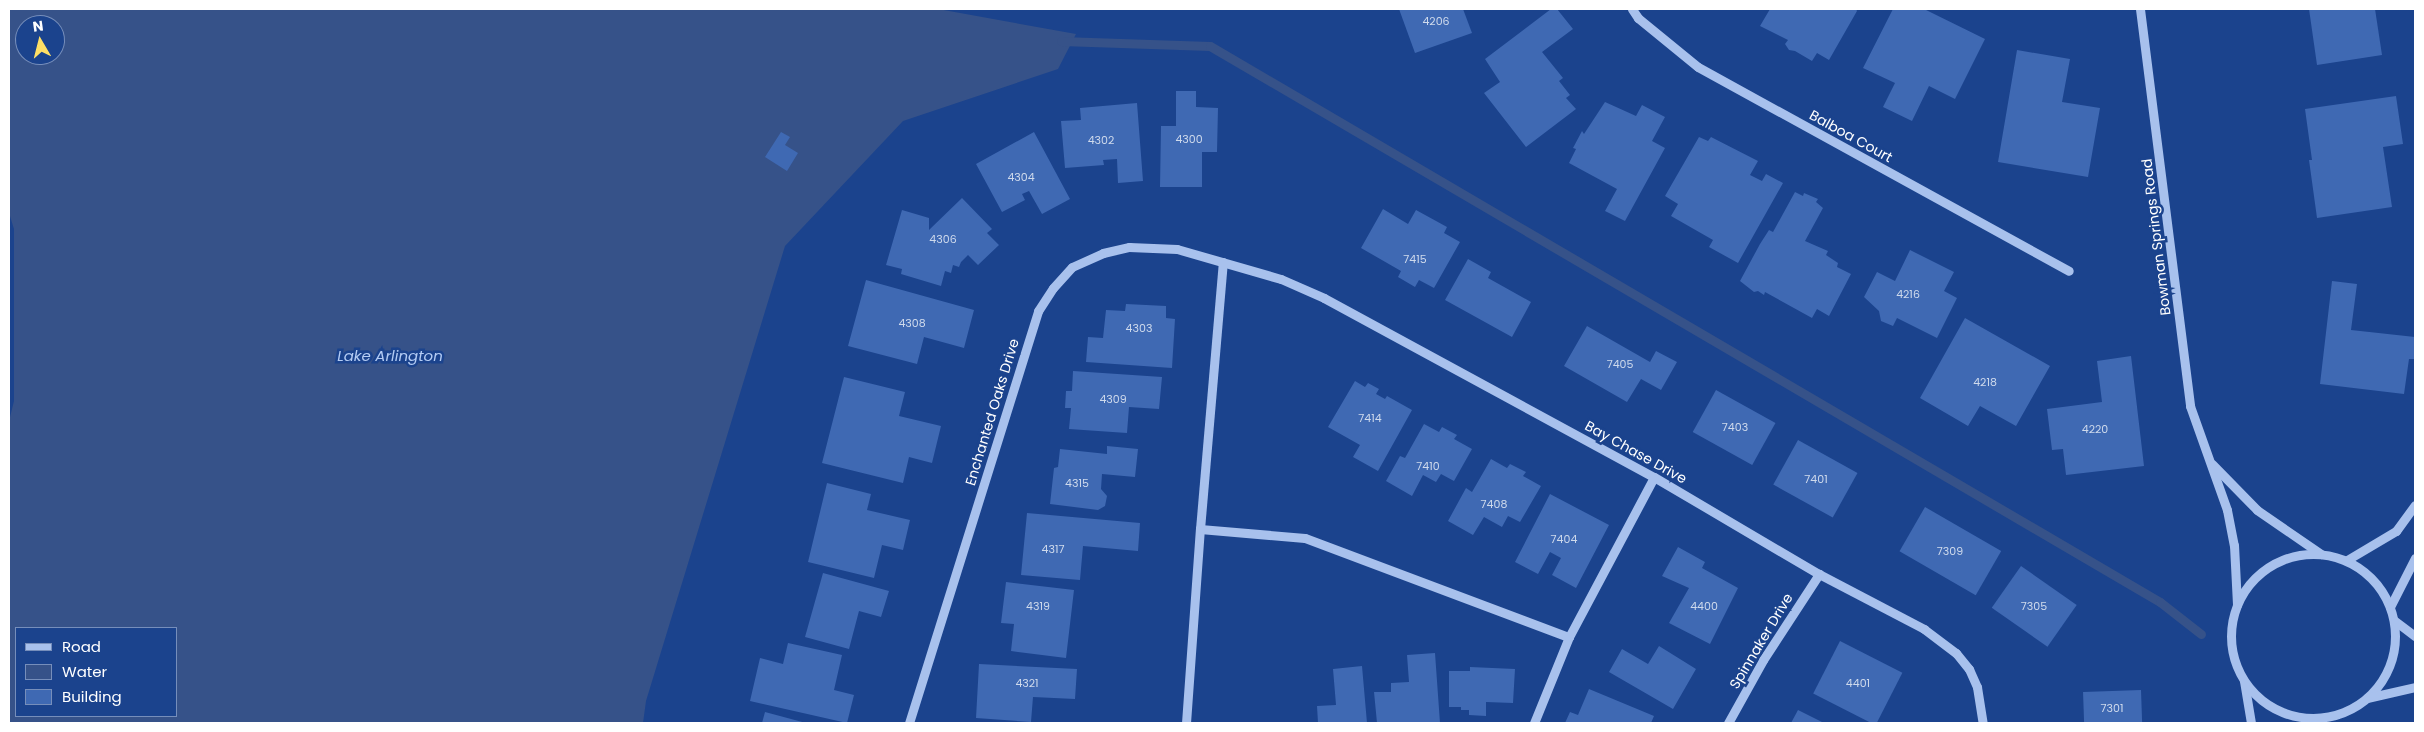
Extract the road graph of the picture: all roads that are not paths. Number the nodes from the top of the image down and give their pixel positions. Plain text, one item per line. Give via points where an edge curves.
1 (1632, 9) edge
2 (2140, 9) edge
3 (1223, 262) junction
4 (2069, 271) dead end
5 (2209, 460) junction
6 (1654, 477) junction
7 (2415, 505) edge
8 (1200, 530) junction
9 (2321, 554) junction
10 (2415, 558) edge
11 (2347, 560) junction
12 (1819, 574) junction
13 (2237, 605) junction
14 (2390, 607) junction
15 (2395, 621) junction
16 (2415, 636) edge
17 (1569, 637) junction
18 (2244, 680) junction
19 (2415, 687) edge
20 (2367, 698) junction
21 (2332, 715) junction
22 (909, 723) edge
23 (1186, 723) edge
24 (1534, 723) edge
25 (1728, 723) edge
26 (1983, 723) edge
27 (2251, 723) edge
28 (2324, 723) edge

1 - 4 street, Balboa Court via 1638,18 1698,67
2 - 5 street, Bowman Springs Road via 2190,406
3 - 6 street, Bay Chase Drive via 1324,298
3 - 8 street
3 - 22 street, Enchanted Oaks Drive via 1177,249 1129,247 1103,253 1072,267 1053,288 1038,311
5 - 9 street, Bowman Springs Road via 2257,510
5 - 13 street, Bowman Springs Road via 2227,510 2234,545
6 - 12 street, Bay Chase Drive
6 - 17 street
7 - 11 street via 2396,531
8 - 17 street via 1304,538
8 - 23 street
9 - 11 street
9 - 13 street via 2295,555 2270,565 2250,582
10 - 14 street
11 - 14 street via 2369,574
12 - 25 street, Spinnaker Drive via 1763,660
12 - 26 street, Bay Chase Drive via 1924,630 1956,653 1969,669 1976,687
13 - 18 street via 2231,630 2234,656
14 - 15 street
15 - 16 street
15 - 20 street via 2395,650 2385,676
17 - 24 street
18 - 21 street via 2261,700 2286,714 2314,718
18 - 27 street
19 - 20 street
20 - 21 street via 2343,713
21 - 28 street

